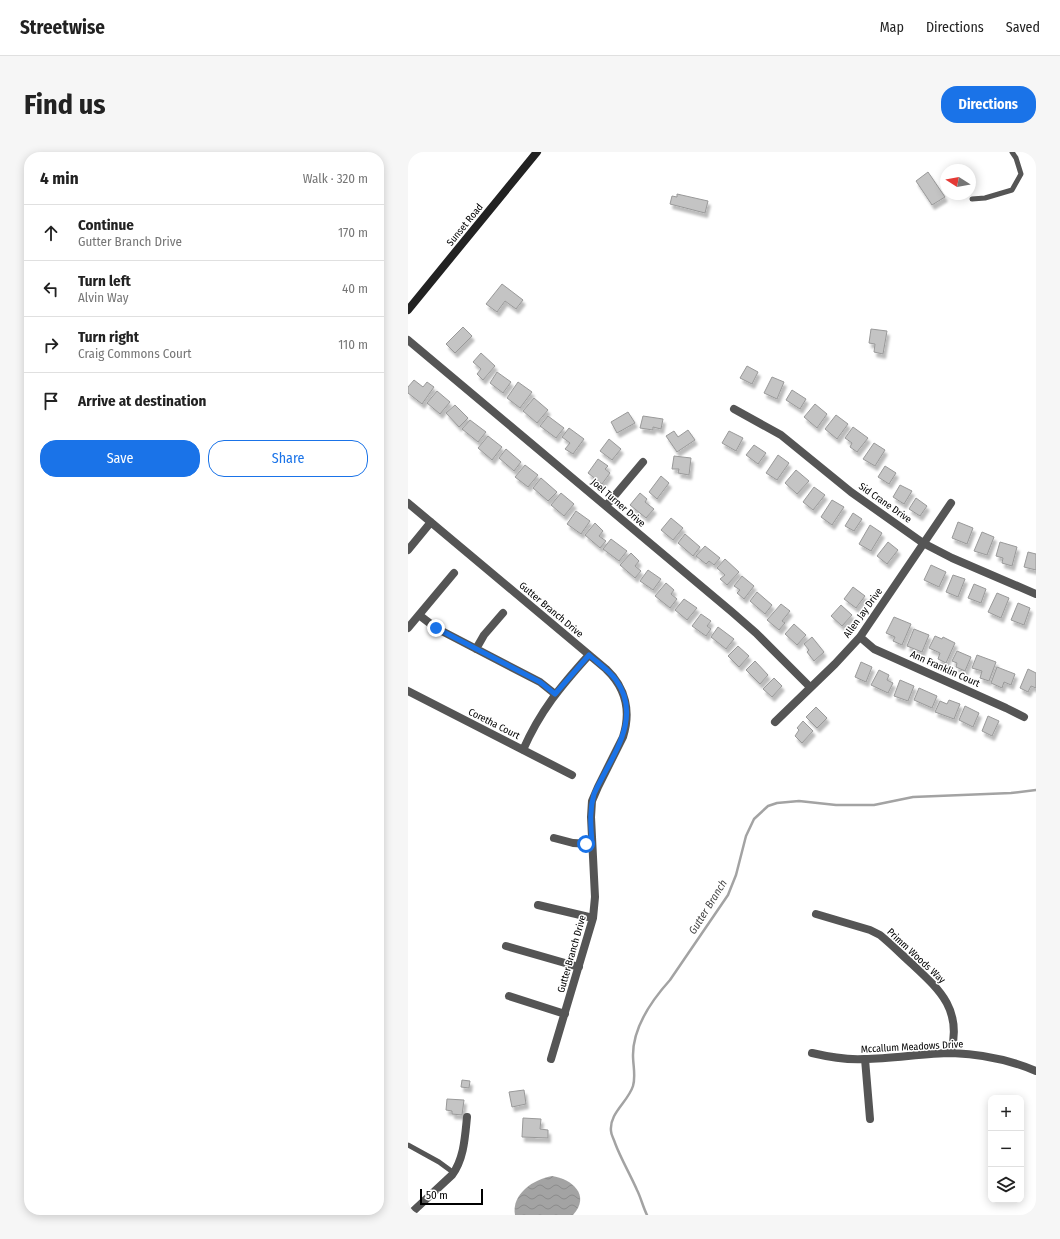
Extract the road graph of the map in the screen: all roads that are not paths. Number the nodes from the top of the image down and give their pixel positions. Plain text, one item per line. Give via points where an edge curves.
1 (537, 152) edge
2 (1012, 152) edge
3 (976, 199) edge
4 (408, 310) edge
5 (408, 340) edge
6 (734, 409) dead end
7 (643, 462) dead end
8 (408, 503) edge
9 (951, 503) dead end
10 (606, 506) junction
11 (431, 522) junction
12 (924, 543) junction
13 (408, 550) edge
14 (454, 573) dead end
15 (1036, 594) edge
16 (503, 613) dead end
17 (419, 615) junction
18 (408, 628) edge
19 (860, 637) junction
20 (476, 649) junction
21 (589, 655) junction
22 (810, 687) junction
23 (408, 691) edge
24 (555, 694) junction
25 (1024, 717) dead end
26 (775, 722) dead end
27 (523, 750) junction
28 (572, 775) dead end
29 (554, 838) dead end
30 (592, 844) junction
31 (538, 905) dead end
32 (816, 914) dead end
33 (594, 918) junction
34 (506, 946) dead end
35 (579, 967) junction
36 (510, 996) dead end
37 (565, 1014) junction
38 (812, 1053) dead end
39 (951, 1053) junction
40 (552, 1059) dead end
41 (865, 1059) junction
42 (1036, 1071) edge
43 (467, 1117) dead end
44 (870, 1119) dead end
45 (408, 1145) edge
46 (454, 1173) junction
47 (409, 1215) edge

1 - 4 main road, Sunset Road
2 - 3 lane via 1021,174 1012,190
5 - 10 street, Joel Turner Drive
6 - 12 street, Sid Crane Drive via 781,435 851,492
7 - 10 street
8 - 11 street, Gutter Branch Drive
9 - 12 street, Allen Jay Drive
10 - 22 street, Joel Turner Drive via 750,628
11 - 13 street
11 - 21 street, Gutter Branch Drive
12 - 15 street, Sid Crane Drive via 952,558
12 - 19 street, Allen Jay Drive
14 - 17 street
16 - 20 street
17 - 18 street
17 - 20 street via 436,628
19 - 22 street, Allen Jay Drive
19 - 25 street, Ann Franklin Court via 874,649
20 - 24 street via 540,682
21 - 24 street
21 - 30 street, Gutter Branch Drive via 616,680 625,701 627,716 622,737 592,802
22 - 26 street, Allen Jay Drive
23 - 27 street, Coretha Court
24 - 27 street via 537,721
27 - 28 street, Coretha Court
29 - 30 street
30 - 33 street, Gutter Branch Drive
31 - 33 street
32 - 39 street, Primm Woods Way via 880,935 932,983 946,1001 952,1015 954,1038
33 - 35 street, Gutter Branch Drive
34 - 35 street
35 - 37 street, Gutter Branch Drive
36 - 37 street
37 - 40 street, Gutter Branch Drive
38 - 41 street, Mccallum Meadows Drive via 841,1059
39 - 41 street, Mccallum Meadows Drive
39 - 42 street, Mccallum Meadows Drive via 988,1057
41 - 44 street
43 - 46 street via 461,1158
45 - 46 lane
46 - 47 street

